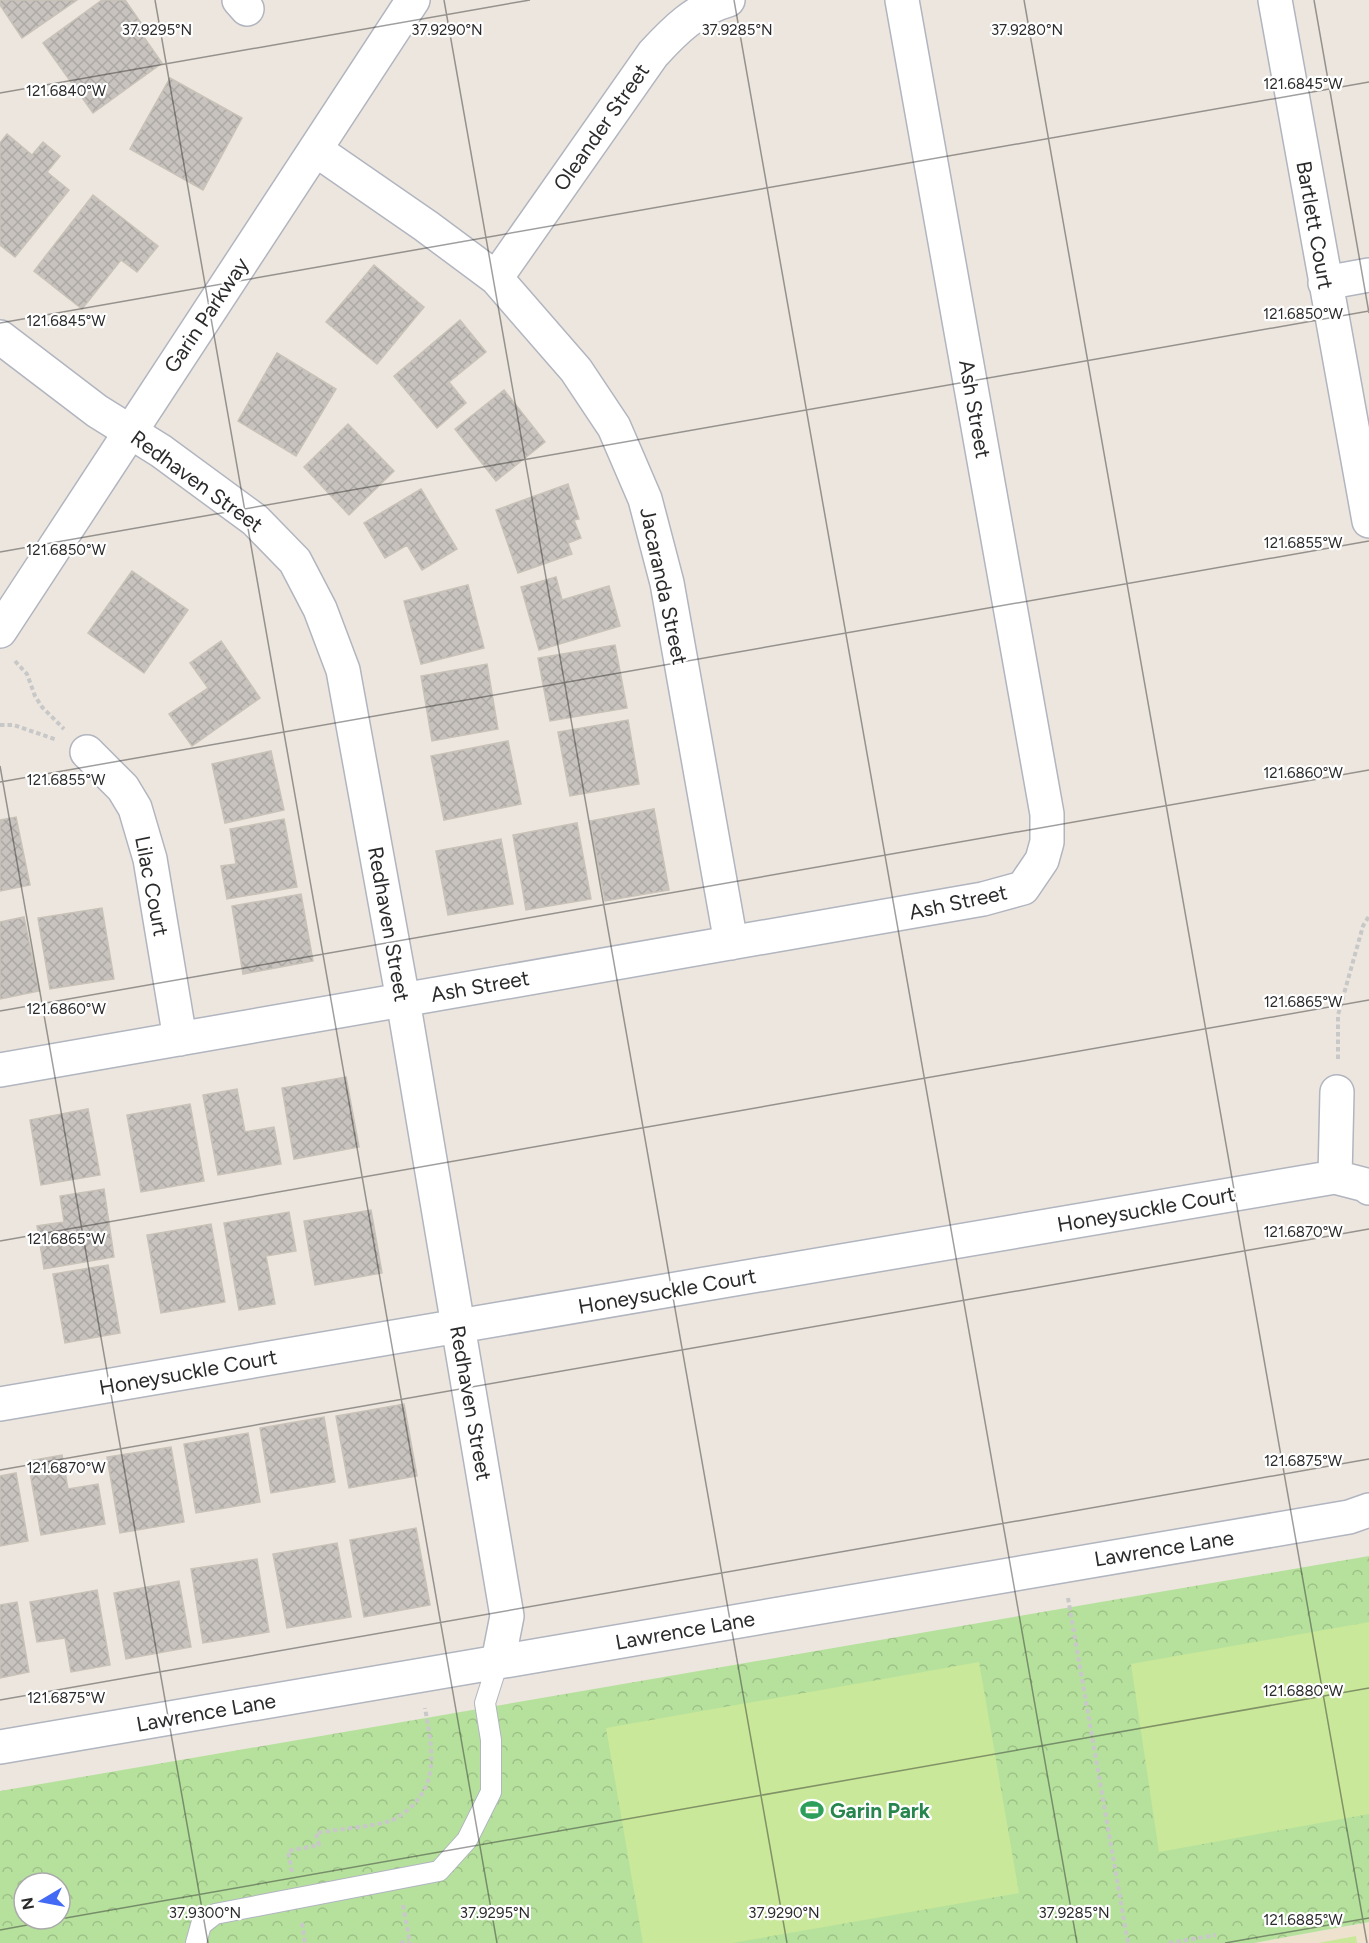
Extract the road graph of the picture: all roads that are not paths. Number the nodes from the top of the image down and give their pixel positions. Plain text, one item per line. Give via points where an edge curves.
1 (413, 0) edge
2 (728, 0) edge
3 (902, 0) edge
4 (1275, 0) edge
5 (316, 150) junction
6 (1369, 275) edge
7 (496, 278) junction
8 (1325, 283) junction
9 (0, 337) edge
10 (130, 431) junction
11 (1369, 521) edge
12 (7, 645) edge
13 (86, 751) road end
14 (731, 943) junction
15 (403, 1000) junction
16 (180, 1039) junction
17 (0, 1070) edge
18 (1337, 1092) road end
19 (1335, 1177) junction
20 (1369, 1188) edge
21 (458, 1326) junction
22 (0, 1403) edge
23 (1369, 1510) edge
24 (498, 1662) junction
25 (0, 1747) edge
26 (195, 1943) edge

1 - 5 street, Garin Parkway
2 - 7 street, Oleander Street via 680,25 653,54
3 - 14 street, Ash Street via 1047,814 1047,842 1042,860 1023,888 972,901
4 - 8 street, Bartlett Court
5 - 7 street, Jacaranda Street
5 - 10 street, Garin Parkway
6 - 8 street
7 - 14 street, Jacaranda Street via 582,380 614,427 645,499 667,583
8 - 11 street, Bartlett Court
9 - 10 street, Redhaven Street via 97,411
10 - 12 street, Garin Parkway
10 - 15 street, Redhaven Street via 255,520 295,561 320,609 344,670
13 - 16 street, Lilac Court via 123,788 135,808 150,859
14 - 15 street, Ash Street
15 - 16 street, Ash Street
15 - 21 street, Redhaven Street
16 - 17 street, Ash Street
18 - 19 street
19 - 20 street
19 - 21 street, Honeysuckle Court
21 - 22 street, Honeysuckle Court
21 - 24 street, Redhaven Street via 507,1616
23 - 24 street, Lawrence Lane via 1349,1517
24 - 25 street, Lawrence Lane
24 - 26 lane via 485,1703 491,1740 491,1792 467,1840 439,1870 215,1914 201,1925

